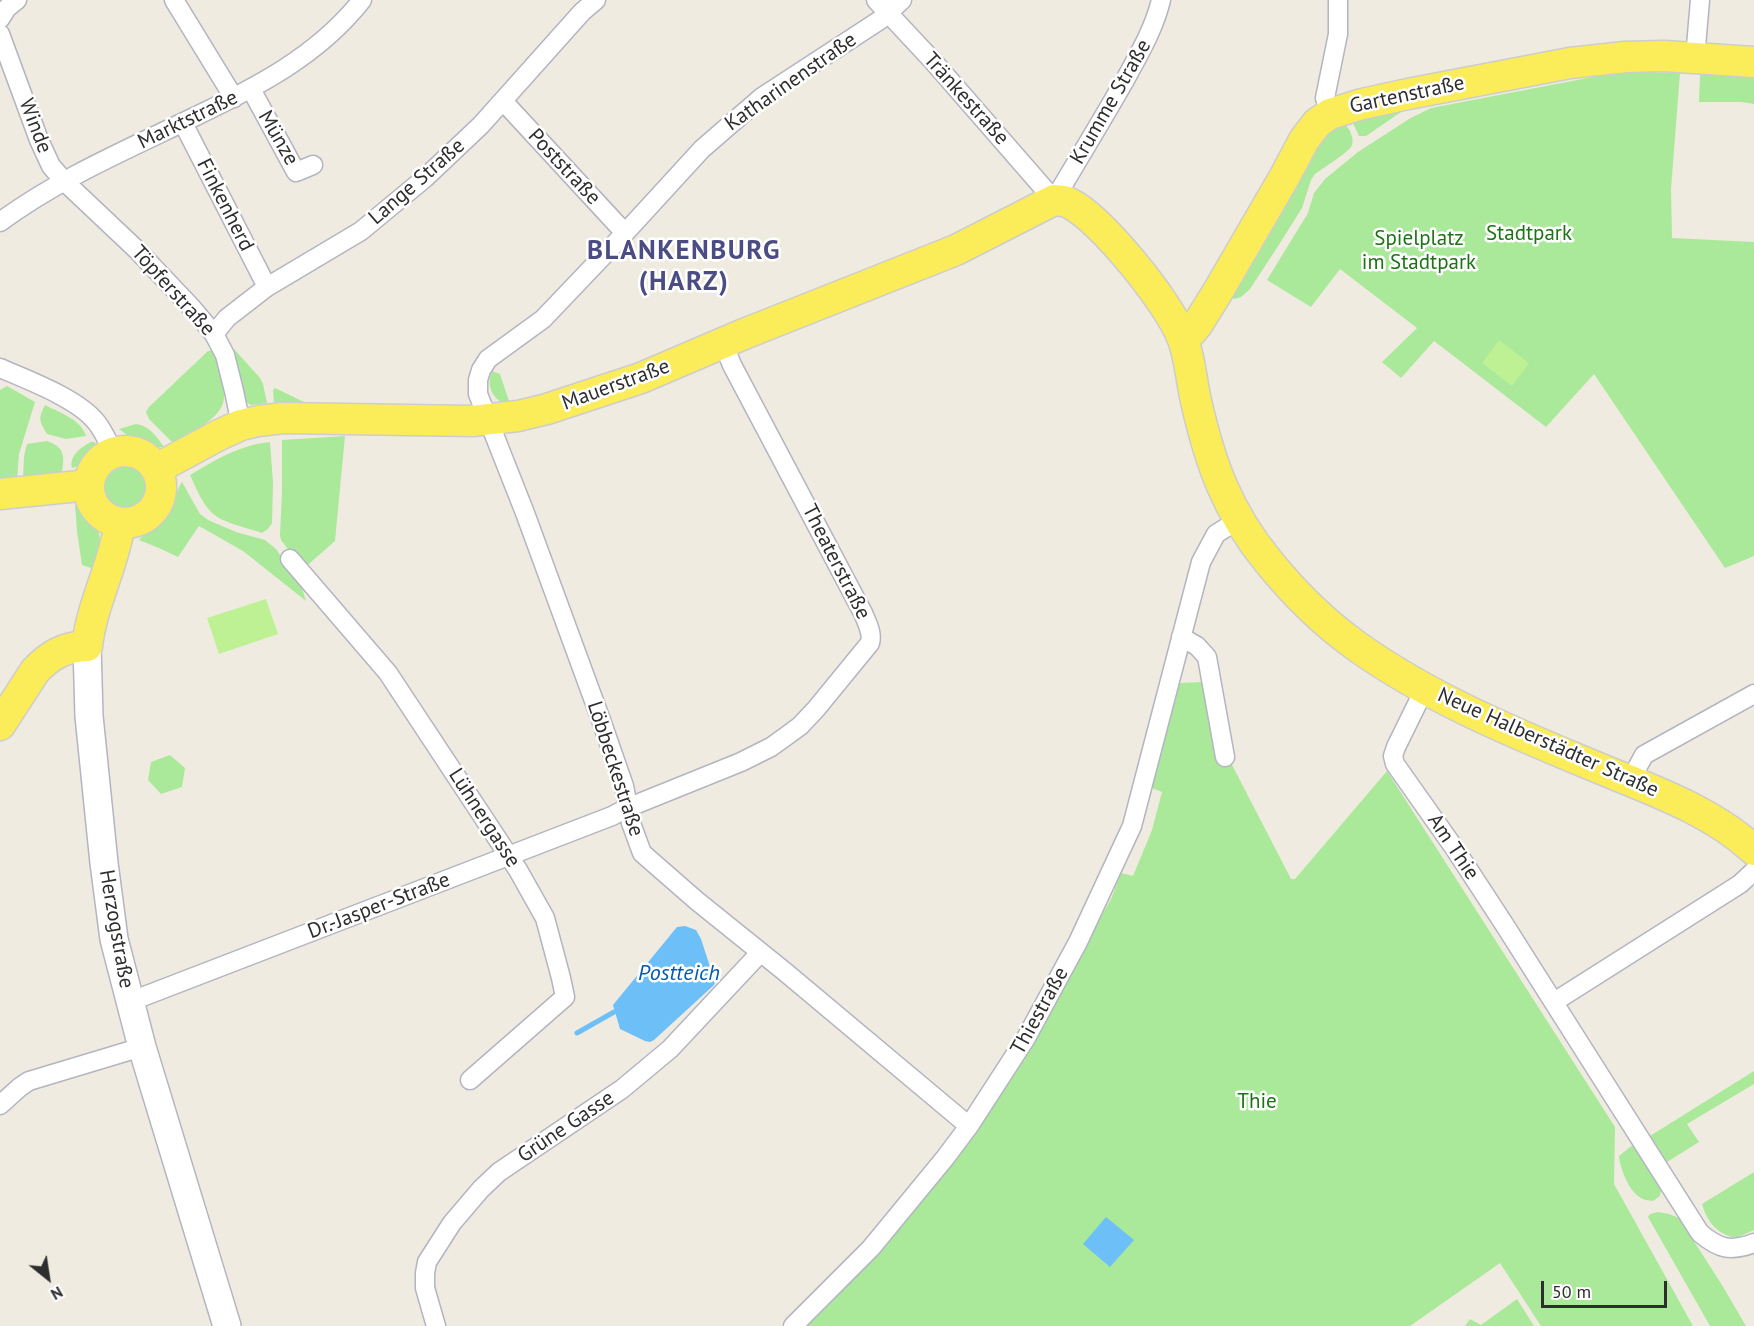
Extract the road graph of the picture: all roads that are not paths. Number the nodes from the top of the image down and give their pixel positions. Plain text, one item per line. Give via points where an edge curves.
1 (17, 0) edge
2 (174, 0) edge
3 (362, 0) edge
4 (596, 0) edge
5 (876, 0) edge
6 (902, 0) edge
7 (1161, 0) edge
8 (1338, 0) edge
9 (1700, 0) edge
10 (889, 14) junction
11 (0, 20) edge
12 (0, 34) edge
13 (1695, 58) junction
14 (1754, 62) edge
15 (251, 89) junction
16 (234, 98) junction
17 (503, 101) junction
18 (1330, 114) junction
19 (183, 123) junction
20 (314, 165) dead end
21 (64, 181) junction
22 (1054, 200) junction
23 (0, 222) edge
24 (625, 233) junction
25 (267, 287) junction
26 (214, 334) junction
27 (1182, 338) junction
28 (723, 343) junction
29 (0, 368) edge
30 (489, 420) junction
31 (241, 425) junction
32 (112, 452) junction
33 (156, 469) junction
34 (88, 485) junction
35 (0, 494) edge
36 (1238, 520) junction
37 (120, 523) junction
38 (290, 559) dead end
39 (1180, 637) junction
40 (87, 646) junction
41 (1425, 688) junction
42 (1754, 694) edge
43 (0, 725) edge
44 (1225, 757) dead end
45 (1630, 781) junction
46 (627, 808) junction
47 (1754, 850) edge
48 (509, 856) junction
49 (1754, 871) edge
50 (760, 952) junction
51 (129, 1002) junction
52 (1554, 1002) junction
53 (142, 1047) junction
54 (470, 1080) dead end
55 (0, 1106) edge
56 (969, 1126) junction
57 (1754, 1243) edge
58 (227, 1326) edge
59 (436, 1326) edge
60 (793, 1326) edge

1 - 11 street
2 - 16 street
3 - 15 street, Marktstraße via 314,48
4 - 17 street, Lange Straße
5 - 10 street, Tränkestraße
6 - 10 street, Katharinenstraße
7 - 22 street, Krumme Straße via 1147,40
8 - 18 street via 1338,34 1325,98
9 - 13 street
10 - 22 street, Tränkestraße
10 - 24 street, Katharinenstraße via 762,97 702,149
12 - 21 street, Winde via 39,140 51,166
13 - 14 main road, Gartenstraße
13 - 18 main road, Gartenstraße via 1625,57 1570,63 1398,96
15 - 16 street, Marktstraße
15 - 20 street, Münze via 296,172
16 - 19 street, Marktstraße
17 - 24 street, Poststraße
17 - 25 street, Lange Straße via 425,177 361,231
18 - 27 main road, Gartenstraße via 1304,140 1217,293 1197,325
19 - 21 street, Marktstraße
19 - 25 street, Finkenherd
21 - 23 street, Marktstraße
21 - 26 street, Töpferstraße via 137,250
22 - 27 main road, Neue Halberstädter Straße via 1077,207 1101,229 1150,286
22 - 28 main road, Mauerstraße via 956,250
24 - 30 street, Katharinenstraße via 543,319 488,359 478,380 478,394
25 - 26 street, Lange Straße via 227,318
26 - 31 street, Töpferstraße via 225,354
27 - 36 main road, Neue Halberstädter Straße via 1208,452
28 - 30 main road, Mauerstraße via 615,388 547,409
28 - 46 street, Theaterstraße via 863,613 872,638 816,709 778,742 741,762
29 - 32 street via 83,410 98,423
30 - 31 main road, Mauerstraße via 283,418
30 - 46 street, Löbbeckestraße via 601,720 624,786
31 - 33 main road, Mauerstraße
32 - 33 main road via 135,452 148,458
32 - 34 main road via 96,465
33 - 37 main road via 161,485 155,507 137,521
34 - 35 main road
34 - 37 main road via 95,507 105,517
36 - 39 street, Thiestraße via 1216,534 1201,562
36 - 41 main road, Neue Halberstädter Straße via 1290,588 1312,609 1354,644
37 - 40 main road, Herzogstraße via 112,560 91,618
38 - 48 street, Lühnergasse via 388,673
39 - 44 street via 1207,657
39 - 56 street, Thiestraße via 1132,826 1078,942 1026,1038
40 - 43 main road via 68,648 42,664
40 - 51 street, Herzogstraße via 89,716 104,863 114,939
41 - 45 main road, Neue Halberstädter Straße via 1497,724
41 - 52 street, Am Thie via 1396,747 1395,764
42 - 45 street via 1644,755
45 - 47 main road, Neue Halberstädter Straße via 1724,826
46 - 48 street, Dr.-Jasper-Straße
46 - 50 street, Löbbeckestraße via 642,853
48 - 51 street, Dr.-Jasper-Straße
48 - 54 street, Lühnergasse via 545,918 565,997
49 - 52 street via 1740,884
50 - 56 street, Löbbeckestraße
50 - 59 street, Grüne Gasse via 670,1049 622,1089 481,1189 452,1223 427,1262 425,1288
51 - 53 street, Herzogstraße
52 - 57 street, Am Thie via 1700,1233 1728,1249
53 - 55 street via 29,1081
53 - 58 street, Herzogstraße
56 - 60 street, Thiestraße via 871,1248

